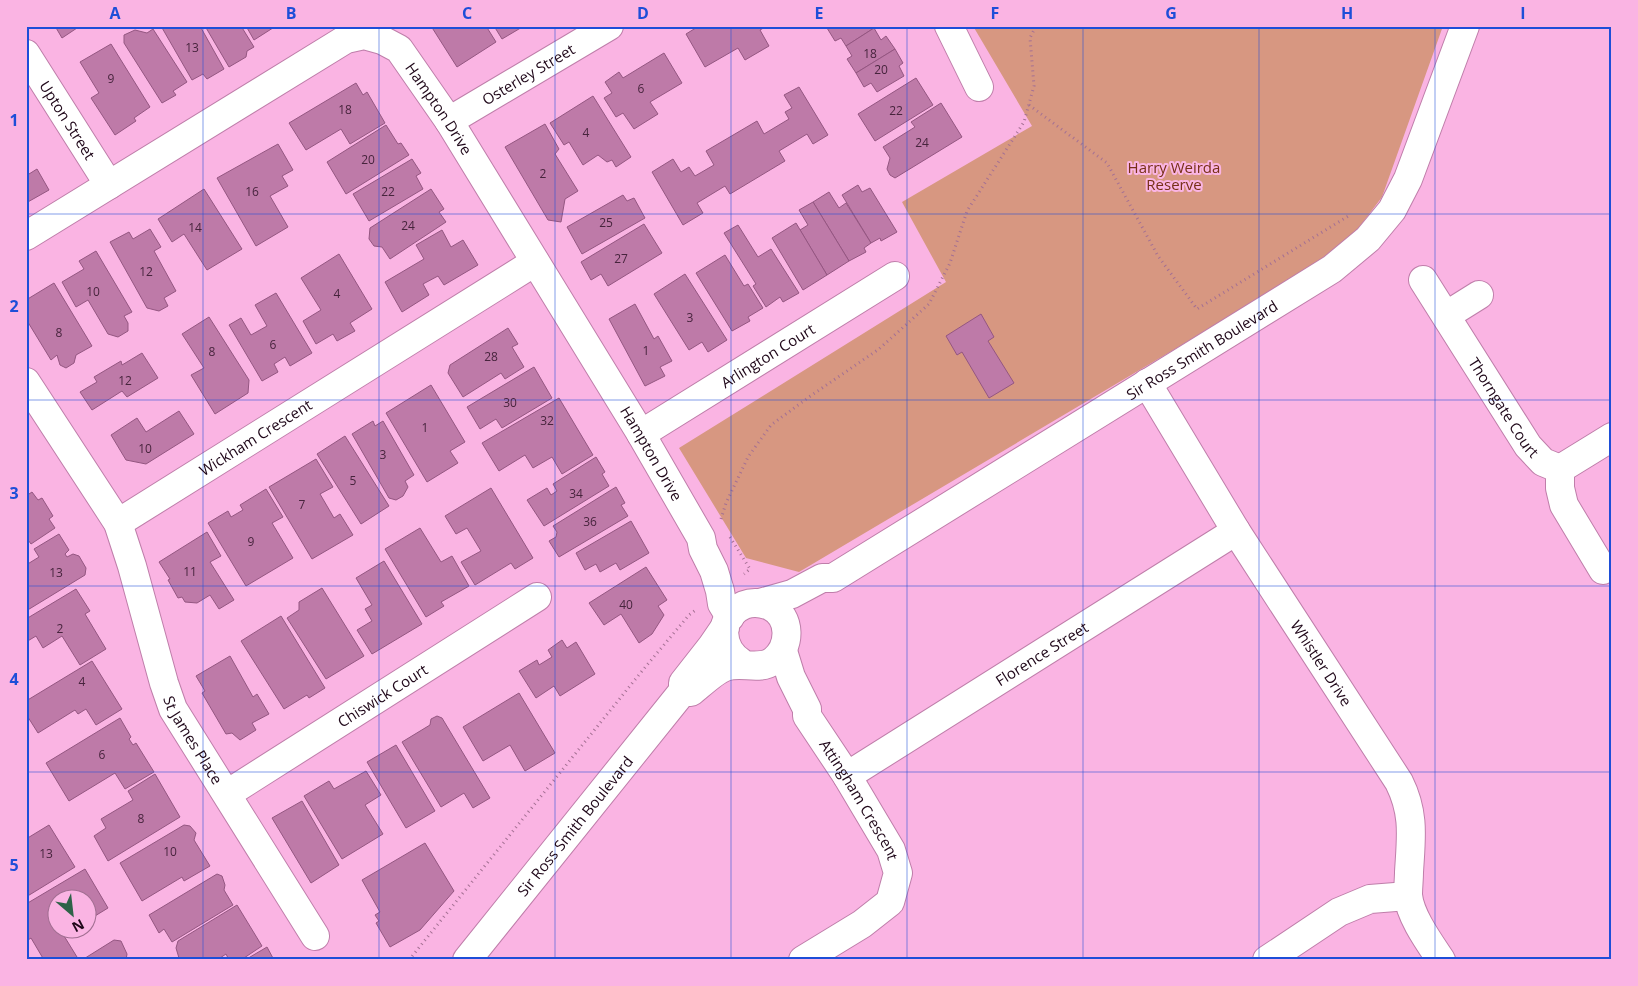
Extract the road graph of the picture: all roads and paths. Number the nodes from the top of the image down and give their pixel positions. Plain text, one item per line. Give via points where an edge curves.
1 (948, 26) edge
2 (1465, 26) edge
3 (597, 29) edge
4 (26, 54) edge
5 (979, 87) dead end
6 (1029, 105) dead end
7 (449, 121) junction
8 (109, 185) junction
9 (1357, 211) dead end
10 (26, 236) edge
11 (535, 262) junction
12 (895, 276) dead end
13 (1423, 280) dead end
14 (1479, 295) dead end
15 (1447, 315) junction
16 (26, 382) edge
17 (1147, 383) junction
18 (641, 434) junction
19 (1612, 437) edge
20 (1560, 469) junction
21 (118, 523) junction
22 (1236, 531) junction
23 (702, 538) junction
24 (1603, 570) dead end
25 (832, 578) junction
26 (537, 597) dead end
27 (757, 603) junction
28 (702, 605) dead end
29 (727, 622) junction
30 (785, 641) junction
31 (750, 665) junction
32 (683, 691) junction
33 (807, 716) junction
34 (847, 776) junction
35 (227, 794) junction
36 (1408, 896) junction
37 (315, 936) dead end
38 (409, 960) edge
39 (467, 960) edge
40 (803, 960) edge
41 (1267, 960) edge
42 (1440, 960) edge

1 - 5 street
2 - 17 street, Sir Ross Smith Boulevard via 1408,179 1392,210 1368,239 1332,269
3 - 7 street, Osterley Street
4 - 8 street, Upton Street
6 - 9 path via 1107,163 1158,256 1197,309
7 - 8 street, Hampton Drive via 399,49 364,35 346,39
7 - 11 street, Hampton Drive
8 - 10 street, Hampton Drive
11 - 18 street, Hampton Drive
11 - 21 street, Wickham Crescent
12 - 18 street, Arlington Court
13 - 15 street, Thorngate Court
14 - 15 street
15 - 20 street, Thorngate Court via 1528,446 1543,462
16 - 21 street
17 - 22 street, Whistler Drive
17 - 25 street, Sir Ross Smith Boulevard
18 - 23 street, Hampton Drive
19 - 20 street
20 - 24 street via 1564,505
21 - 35 street, St James Place via 173,709
22 - 34 street, Florence Street
22 - 36 street, Whistler Drive via 1400,782 1412,822
23 - 27 street, Hampton Drive via 711,543 724,566
23 - 29 street, Hampton Drive
25 - 27 street, Sir Ross Smith Boulevard via 822,578 792,594
25 - 30 street, Sir Ross Smith Boulevard via 829,586 806,607
26 - 35 street, Chiswick Court
27 - 29 street via 736,610
27 - 30 street via 770,606 779,613 784,622
28 - 38 path via 689,615 642,671
29 - 31 street via 725,644 735,658
29 - 32 street, Sir Ross Smith Boulevard via 683,683
30 - 31 street via 773,661
30 - 33 street, Attingham Crescent via 791,678 807,709
31 - 32 street, Sir Ross Smith Boulevard via 724,667 691,692
31 - 33 street, Attingham Crescent via 787,694 800,714
32 - 39 street, Sir Ross Smith Boulevard
33 - 34 street, Attingham Crescent
34 - 40 street, Attingham Crescent via 891,850 898,873 890,902 862,924
35 - 37 street, St James Place
36 - 41 street via 1370,898 1339,912
36 - 42 street, Whistler Drive

